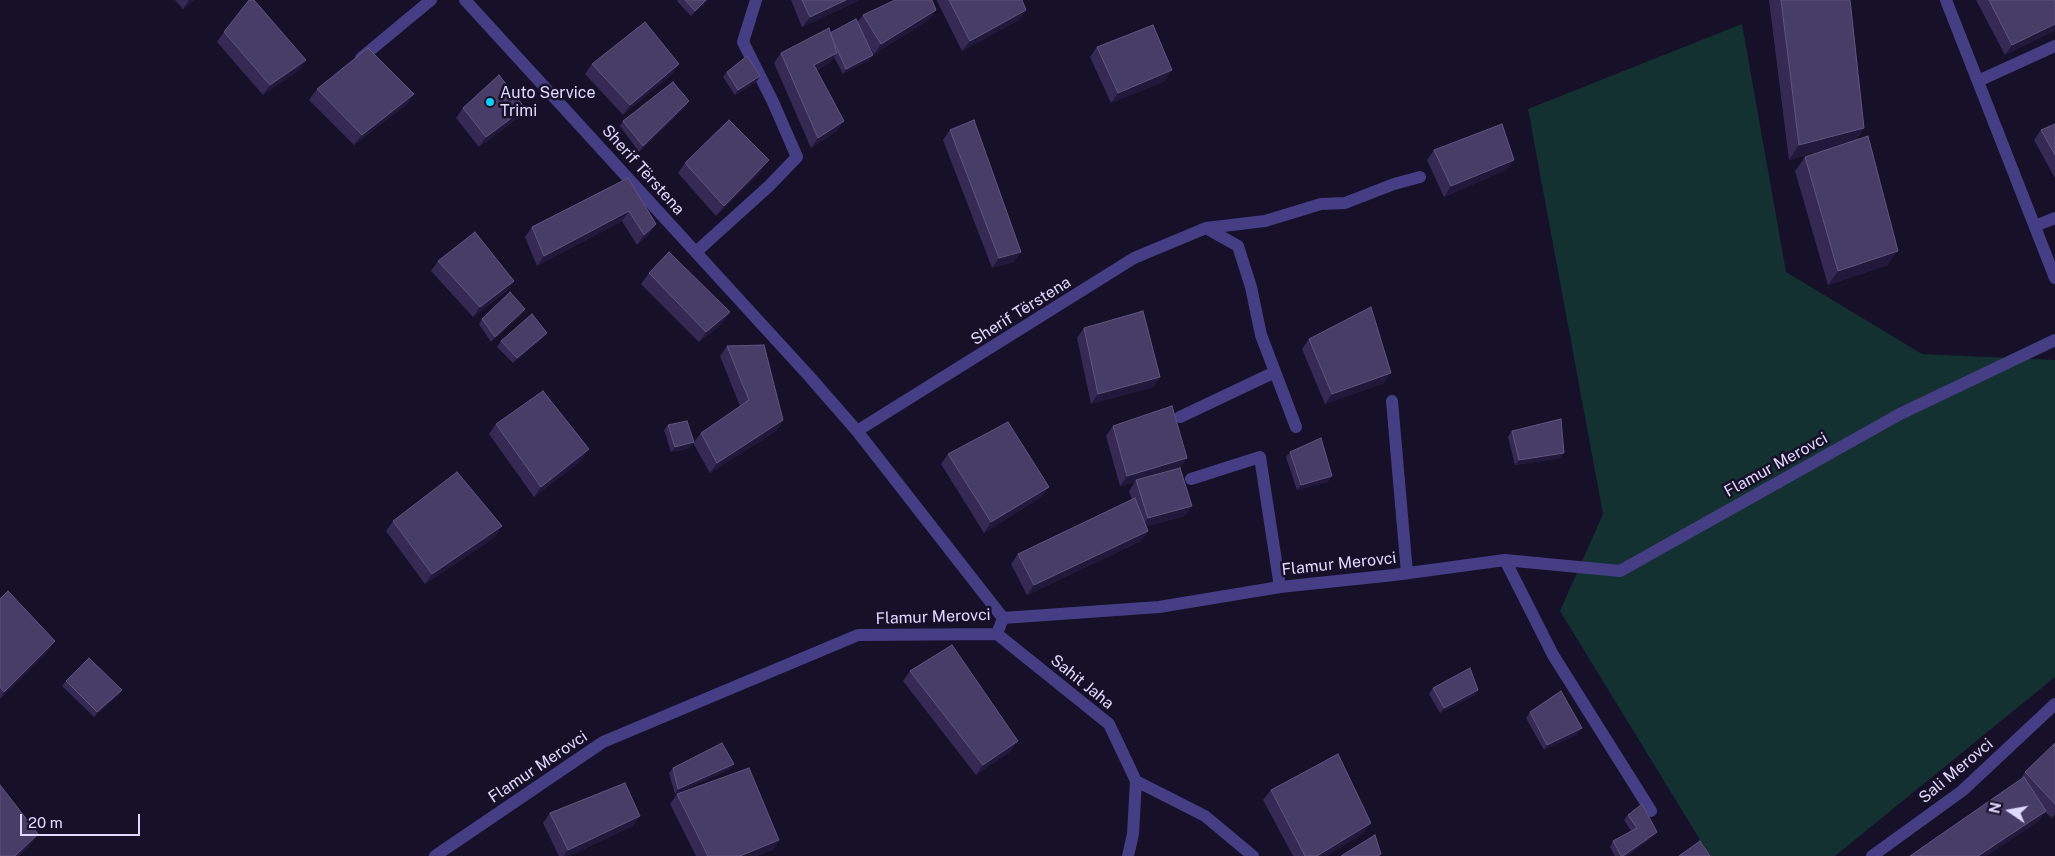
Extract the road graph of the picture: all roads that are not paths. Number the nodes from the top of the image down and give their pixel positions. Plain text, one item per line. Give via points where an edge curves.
1 (431, 0) edge
2 (465, 0) edge
3 (756, 0) edge
4 (1946, 0) edge
5 (2055, 46) edge
6 (361, 58) edge
7 (1978, 81) junction
8 (1420, 177) dead end
9 (2055, 218) edge
10 (2035, 226) junction
11 (1206, 228) junction
12 (696, 252) junction
13 (2055, 278) edge
14 (2055, 340) edge
15 (1275, 372) junction
16 (1392, 402) dead end
17 (1180, 417) dead end
18 (1296, 427) dead end
19 (857, 431) junction
20 (1191, 479) dead end
21 (1505, 560) junction
22 (1407, 573) junction
23 (1280, 587) junction
24 (1004, 618) junction
25 (997, 634) junction
26 (2055, 704) edge
27 (1136, 781) junction
28 (1651, 811) dead end
29 (436, 856) edge
30 (1128, 856) edge
31 (1253, 856) edge
32 (1872, 856) edge

1 - 6 street
2 - 12 street, Sherif Tërstena
3 - 12 street via 743,42 774,102 797,157
4 - 7 street
5 - 7 street
7 - 10 street
8 - 11 street, Sherif Tërstena via 1345,203 1321,204 1265,221
9 - 10 street
10 - 13 street
11 - 15 street via 1238,246 1261,335
11 - 19 street, Sherif Tërstena via 1134,258
12 - 19 street, Sherif Tërstena
14 - 21 street, Flamur Merovci via 1900,414 1620,572
15 - 17 street
15 - 18 street
16 - 22 street
19 - 24 street, Sherif Tërstena
20 - 23 street via 1260,457
21 - 22 street, Flamur Merovci
21 - 28 street via 1553,654
22 - 23 street, Flamur Merovci
23 - 24 street, Flamur Merovci via 1159,607
24 - 25 street, Flamur Merovci
25 - 27 street, Sahit Jaha via 1109,724
25 - 29 street, Flamur Merovci via 858,635 603,742
26 - 32 street, Sali Merovci via 1962,791
27 - 30 street, Sahit Jaha via 1133,834
27 - 31 street via 1205,816

